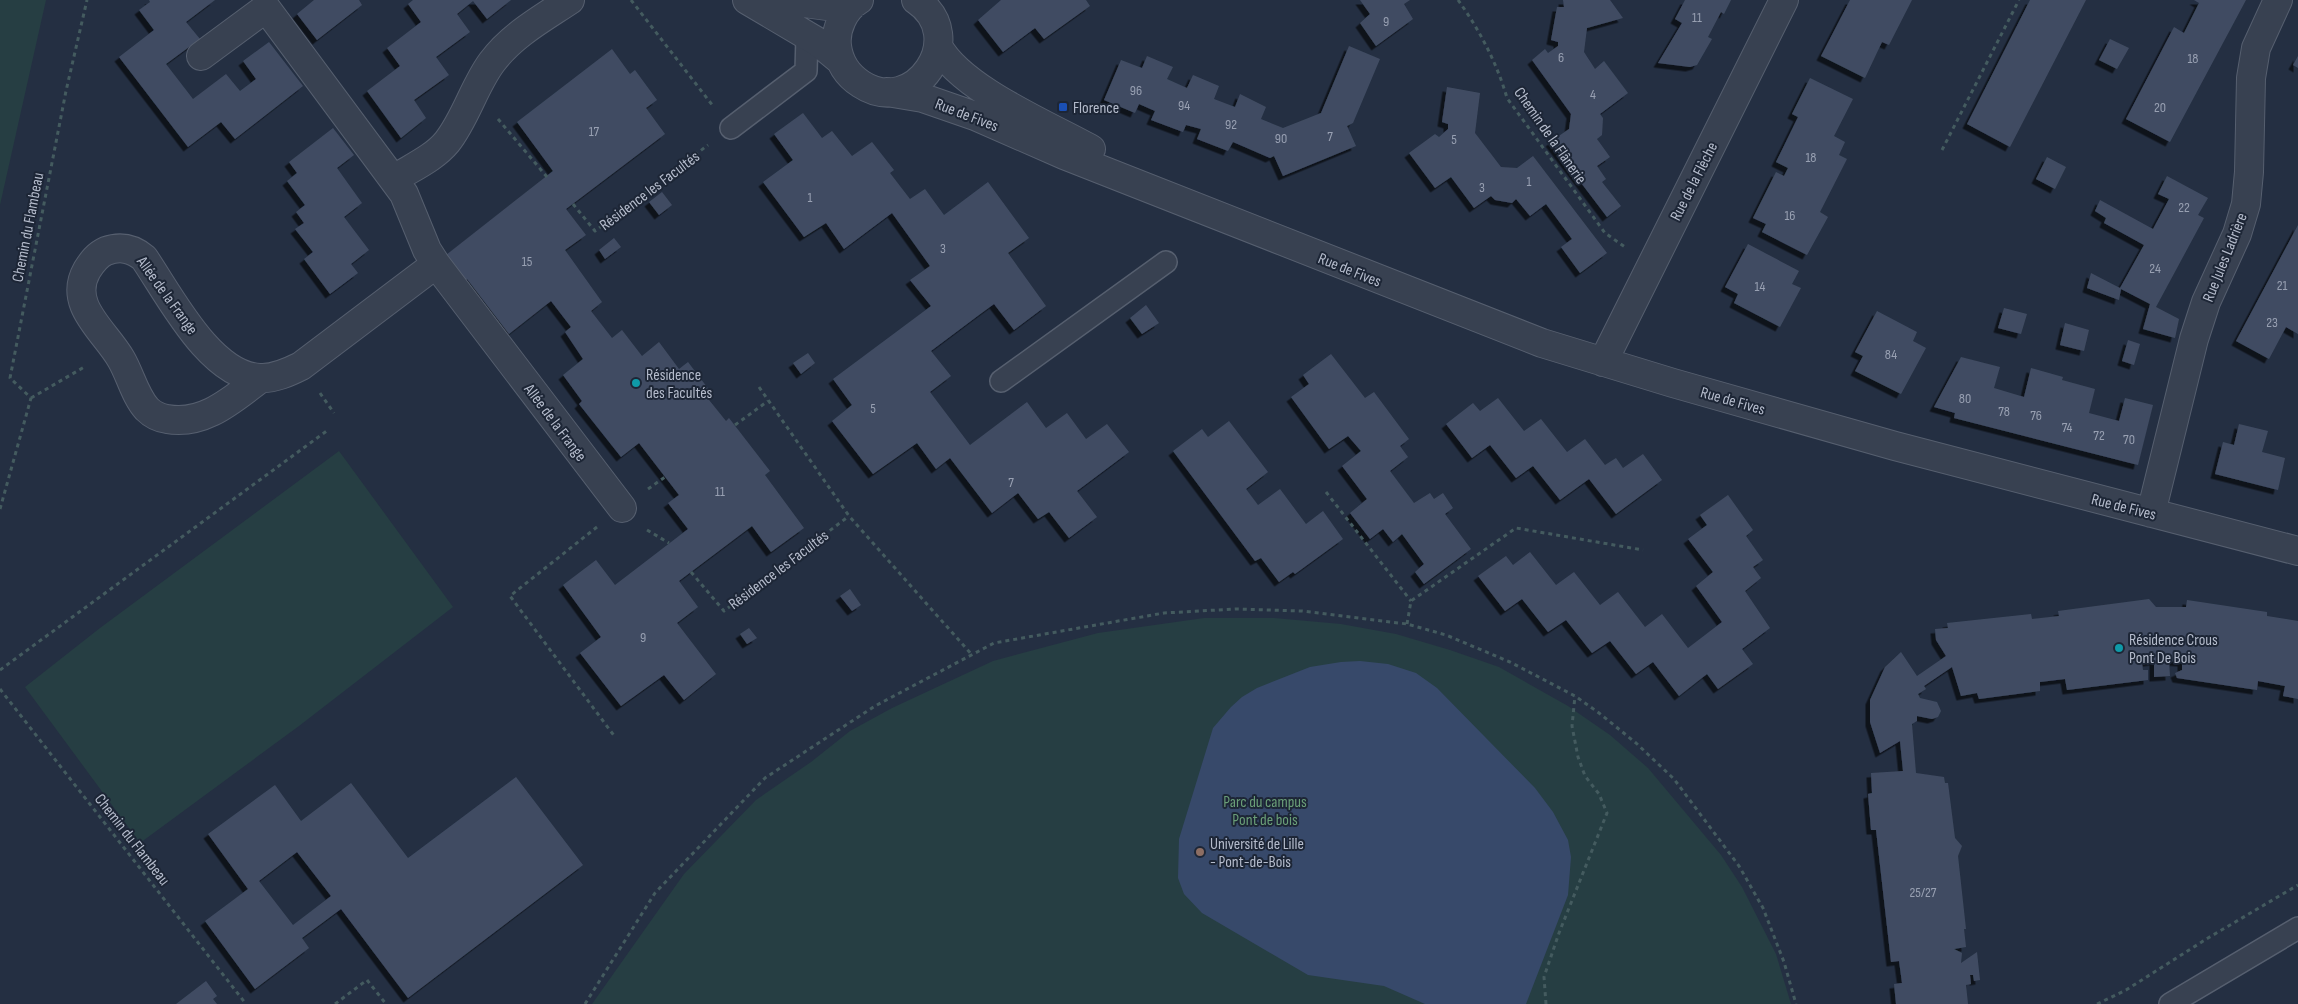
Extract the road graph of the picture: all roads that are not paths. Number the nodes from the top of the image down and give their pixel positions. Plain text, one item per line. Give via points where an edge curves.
1 (570, 0) edge
2 (747, 0) edge
3 (782, 0) edge
4 (916, 0) edge
5 (1784, 0) edge
6 (2278, 0) edge
7 (857, 1) edge
8 (262, 4) edge
9 (939, 22) edge
10 (807, 36) junction
11 (201, 56) dead end
12 (841, 61) junction
13 (888, 92) junction
14 (731, 128) road end
15 (394, 179) junction
16 (1184, 201) junction
17 (1166, 262) dead end
18 (436, 264) junction
19 (1603, 362) junction
20 (261, 378) junction
21 (1001, 381) dead end
22 (622, 508) road end
23 (2152, 513) junction
24 (2298, 551) edge
25 (2298, 928) edge
26 (2170, 1004) edge

1 - 15 street via 510,42 492,62 446,143
2 - 10 street
3 - 7 street via 827,6
4 - 9 street, Rue de Fives
5 - 19 street, Rue de la Flèche
6 - 23 street, Rue Jules Ladrière via 2256,48 2251,78 2246,204 2194,339
7 - 12 street via 840,24 837,43
8 - 11 street, Allée de la Frange
8 - 15 street, Allée de la Frange
9 - 13 street via 936,58 922,79 912,86
9 - 16 street, Rue de Fives via 952,66 988,93
10 - 12 street
10 - 14 lane via 806,71
12 - 13 street, Rue de Fives via 855,80 864,86
13 - 16 street, Rue de Fives via 924,98 975,116 1064,155
15 - 18 street, Allée de la Frange
16 - 19 street, Rue de Fives via 1502,328
17 - 21 lane
18 - 20 street, Allée de la Frange via 301,366 284,374
18 - 22 street, Allée de la Frange
19 - 23 street, Rue de Fives via 1896,446
20 - 20 street, Allée de la Frange via 239,373 209,352 144,258 134,250 123,248 101,253 93,260 82,284 85,309 115,348 147,410 161,418 189,421 204,416
23 - 24 street, Rue de Fives
25 - 26 lane

